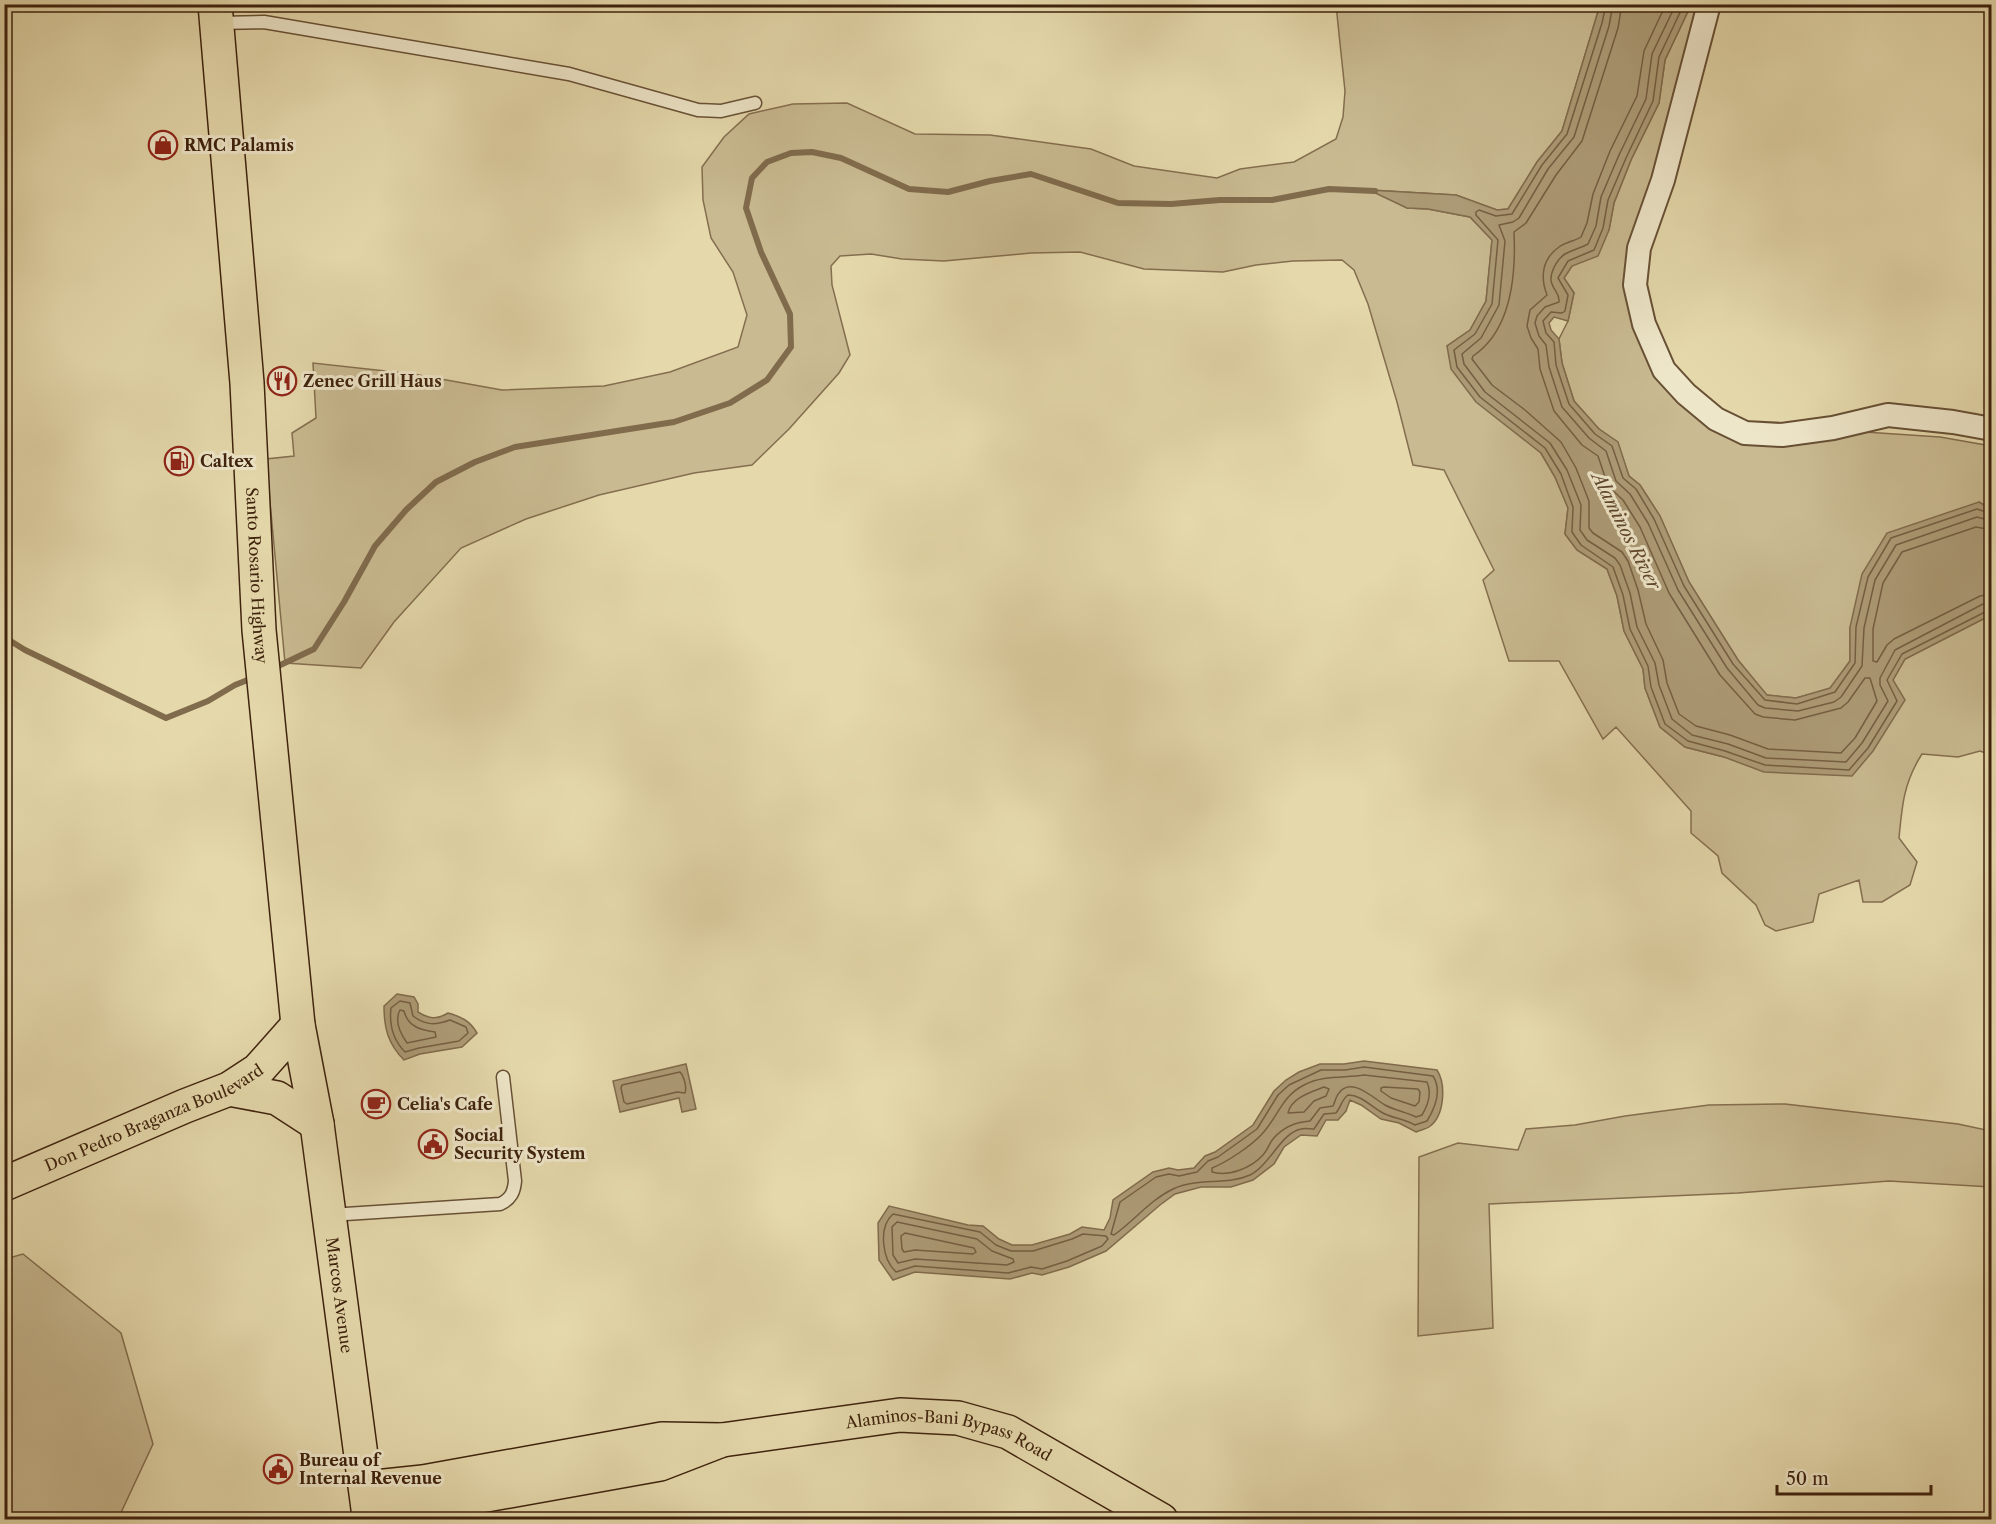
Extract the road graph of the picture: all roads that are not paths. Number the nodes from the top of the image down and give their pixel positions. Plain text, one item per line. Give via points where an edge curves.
1 (1709, 4) edge
2 (216, 14) edge
3 (755, 103) dead end
4 (1992, 429) edge
5 (298, 1025) junction
6 (258, 1070) junction
7 (307, 1074) junction
8 (503, 1077) dead end
9 (229, 1089) junction
10 (317, 1124) junction
11 (4, 1184) edge
12 (329, 1215) junction
13 (368, 1502) joint
14 (1161, 1520) edge

1 - 4 street via 1663,180 1639,248 1635,285 1644,324 1664,370 1716,418 1745,433 1782,435 1888,415
2 - 3 lane via 569,74 698,110 721,111
2 - 5 main road, Santo Rosario Highway via 247,383 259,630
5 - 6 main road
5 - 7 main road, Santo Rosario Highway
6 - 7 main road, Don Pedro Braganza Boulevard
6 - 9 main road, Don Pedro Braganza Boulevard
7 - 9 main road
7 - 10 main road, Marcos Avenue
8 - 12 lane via 515,1181 514,1191 506,1201
9 - 10 main road via 277,1098
9 - 11 main road, Don Pedro Braganza Boulevard
10 - 12 main road, Marcos Avenue
12 - 13 main road, Marcos Avenue
13 - 14 main road, Alaminos-Bani Bypass Road via 423,1482 662,1439 722,1440 900,1415 958,1418 1008,1432

